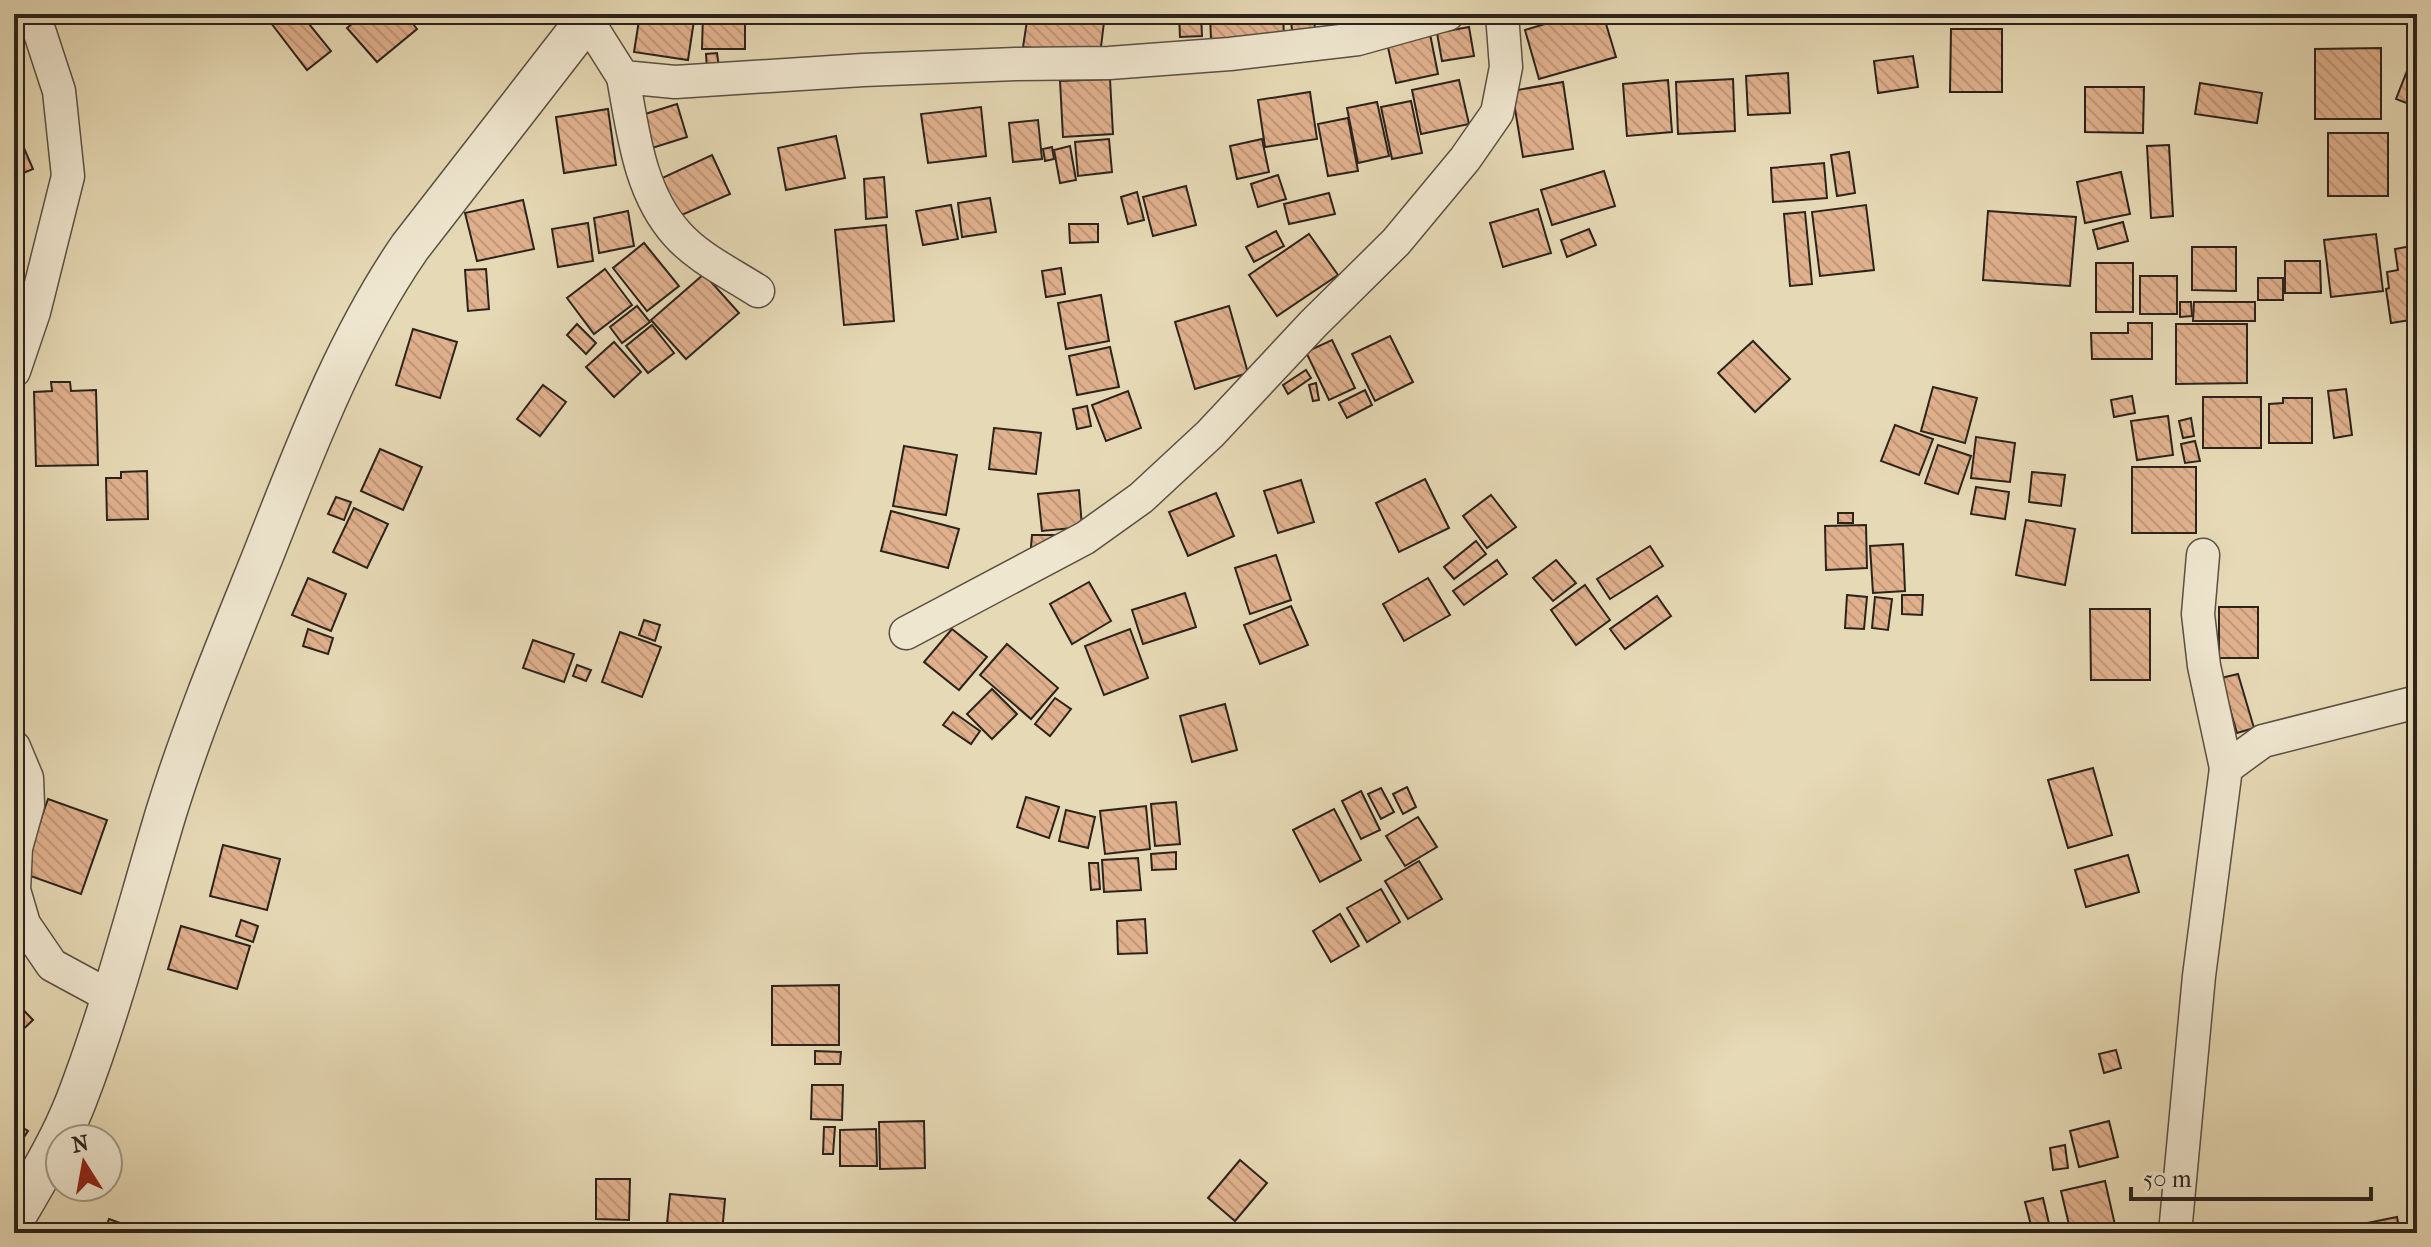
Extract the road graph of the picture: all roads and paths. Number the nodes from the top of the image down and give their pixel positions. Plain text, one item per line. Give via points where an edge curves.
1 (30, 14) edge
2 (1448, 14) edge
3 (1502, 14) edge
4 (589, 17) edge
5 (623, 77) junction
6 (758, 291) dead end
7 (14, 371) edge
8 (2203, 555) dead end
9 (906, 633) dead end
10 (2417, 702) edge
11 (14, 747) edge
12 (2226, 768) junction
13 (111, 997) junction
14 (14, 1219) edge
15 (2175, 1233) edge

1 - 7 street via 59,91 68,176
2 - 5 street via 1358,39 1230,54 675,82
3 - 9 street via 1506,67 1497,113 1396,242 1141,498 1085,538
4 - 5 street
4 - 13 street via 410,247 357,337 291,483 185,753
5 - 6 street via 651,197 676,234
8 - 12 street via 2198,614
10 - 12 street via 2263,741
11 - 13 street via 27,778 28,805 16,848 14,890 24,924 52,965
12 - 15 street via 2199,976
13 - 14 street via 75,1103

